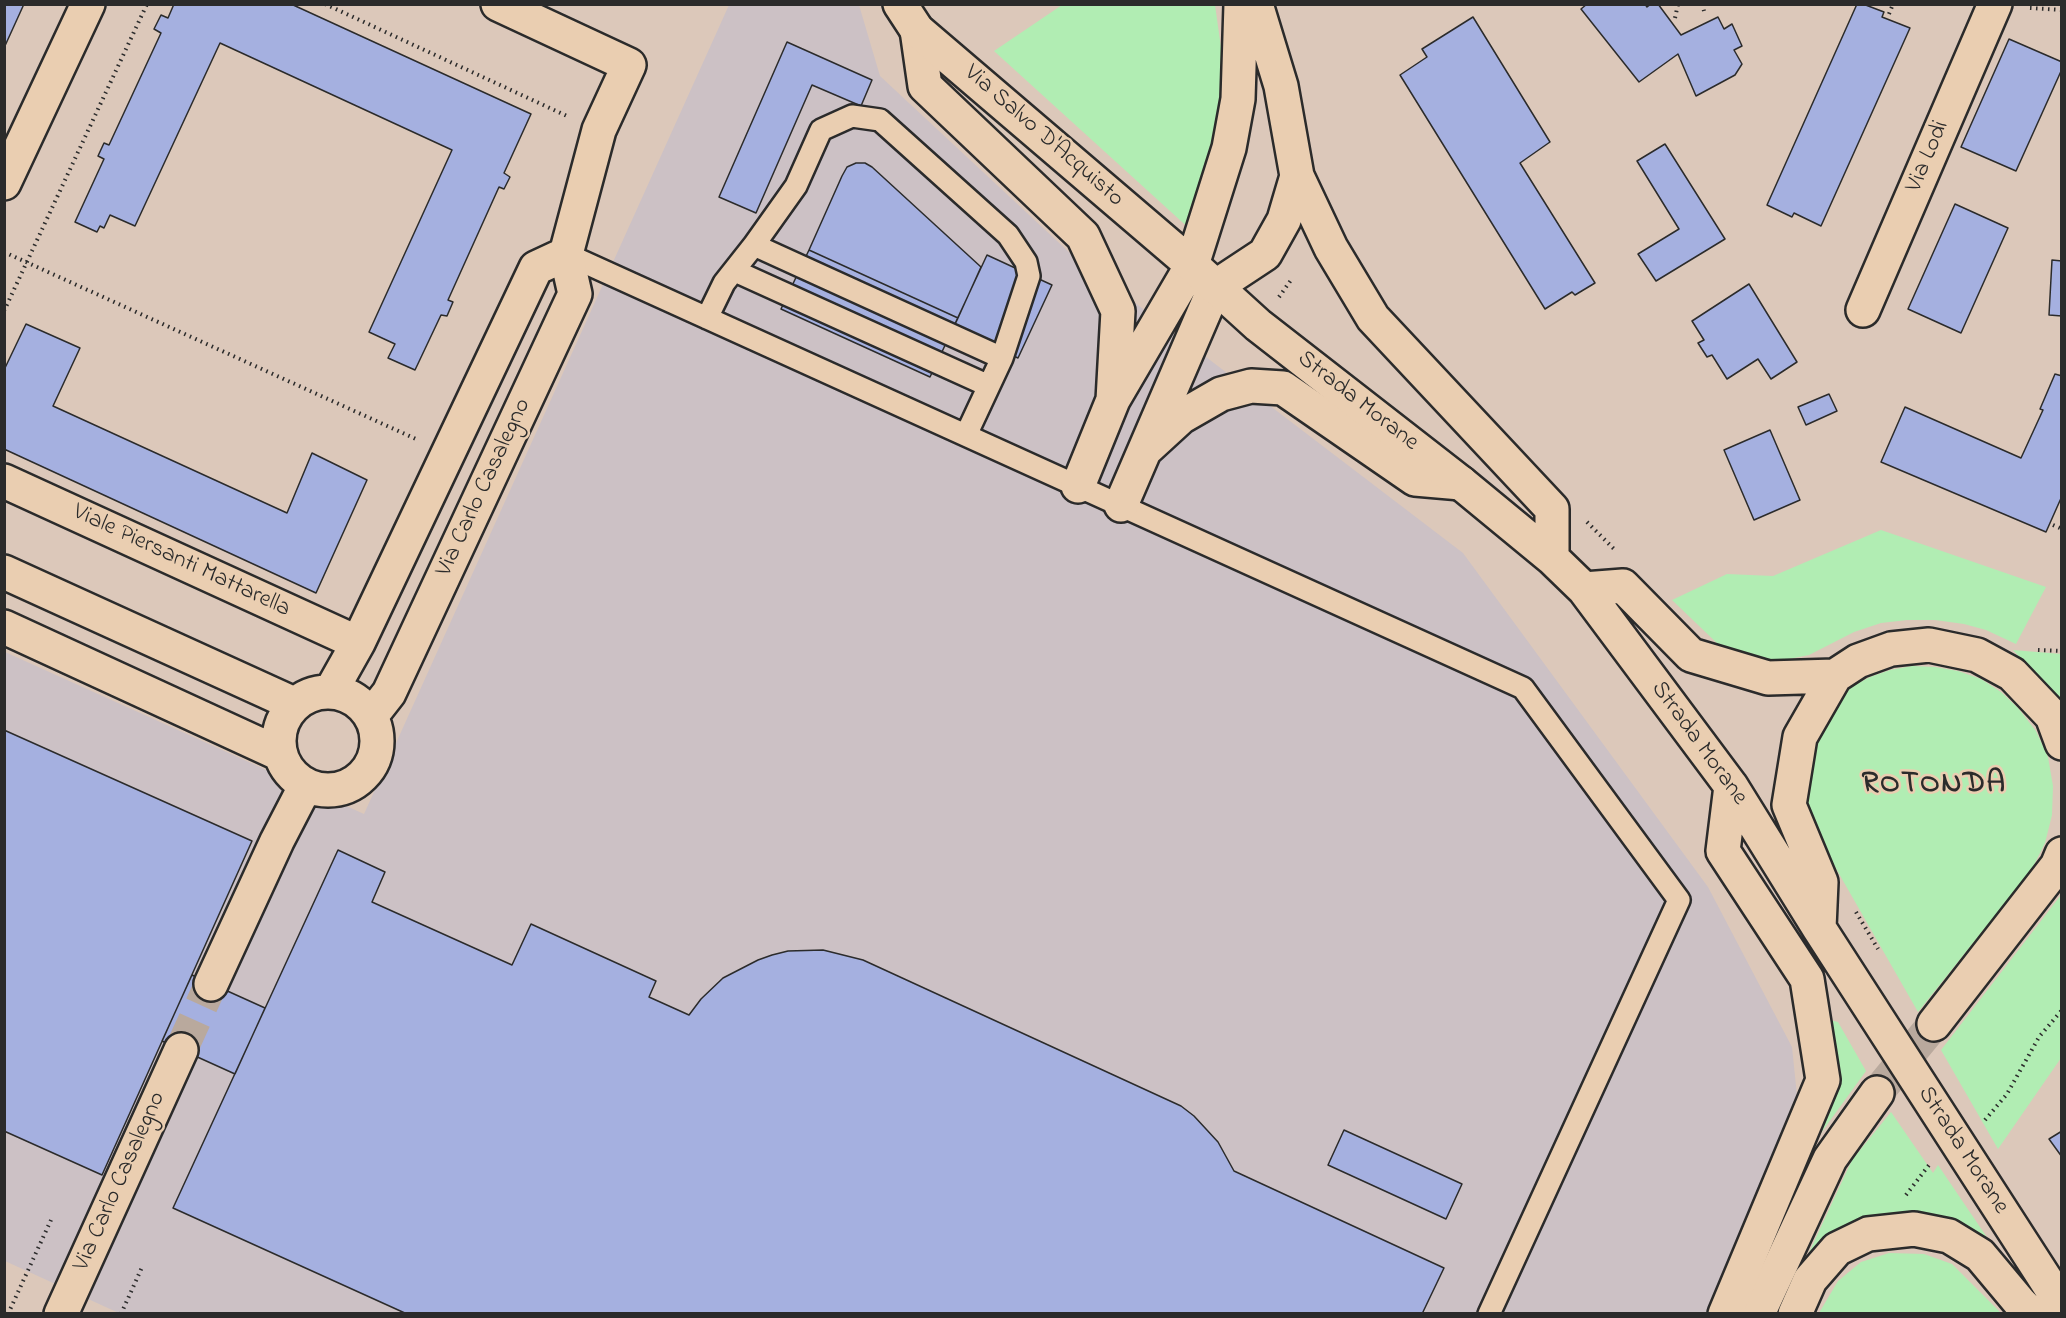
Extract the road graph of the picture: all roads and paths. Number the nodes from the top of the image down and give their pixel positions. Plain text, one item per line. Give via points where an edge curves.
1 (88, 4) edge
2 (147, 4) edge
3 (325, 4) edge
4 (498, 4) edge
5 (1241, 4) edge
6 (1256, 4) edge
7 (1678, 4) edge
8 (1702, 4) edge
9 (1893, 4) edge
10 (2008, 6) edge
11 (2061, 10) edge
12 (1704, 11) dead end
13 (1889, 14) dead end
14 (908, 17) edge
15 (1676, 18) dead end
16 (599, 130) junction
17 (1297, 176) junction
18 (4, 183) edge
19 (754, 245) junction
20 (4, 252) edge
21 (566, 254) junction
22 (27, 262) junction
23 (1192, 265) junction
24 (735, 271) junction
25 (1215, 287) junction
26 (1863, 310) dead end
27 (4, 311) edge
28 (707, 318) junction
29 (1002, 358) junction
30 (989, 386) junction
31 (1113, 400) junction
32 (966, 435) junction
33 (1145, 450) junction
34 (449, 454) junction
35 (4, 481) edge
36 (1461, 483) junction
37 (1078, 486) junction
38 (1121, 505) junction
39 (1583, 518) dead end
40 (2053, 525) dead end
41 (2061, 529) edge
42 (1617, 552) dead end
43 (1552, 558) junction
44 (4, 572) edge
45 (1584, 589) junction
46 (4, 627) edge
47 (358, 643) junction
48 (2031, 649) dead end
49 (2061, 651) edge
50 (1835, 676) junction
51 (331, 691) junction
52 (294, 704) junction
53 (371, 716) junction
54 (2061, 743) edge
55 (280, 754) junction
56 (306, 785) junction
57 (1731, 786) junction
58 (2061, 854) edge
59 (1819, 928) junction
60 (211, 984) tunnel mouth
61 (2061, 1010) edge
62 (1934, 1024) tunnel mouth
63 (181, 1050) tunnel mouth
64 (1877, 1093) tunnel mouth
65 (1978, 1128) dead end
66 (1935, 1158) dead end
67 (1899, 1204) dead end
68 (51, 1220) dead end
69 (143, 1265) dead end
70 (2061, 1305) edge
71 (8, 1314) edge
72 (61, 1314) edge
73 (121, 1314) edge
74 (1489, 1314) edge
75 (1725, 1314) edge
76 (1758, 1314) edge
77 (1795, 1314) edge
78 (2031, 1314) edge

1 - 18 street
2 - 22 path
3 - 16 path
4 - 16 street, Via Carlo Casalegno via 629,65
5 - 23 street via 1238,99 1229,148
6 - 17 street via 1281,86
7 - 15 path
8 - 12 path
9 - 13 path
10 - 11 path
10 - 26 street, Via Lodi
14 - 23 street, Via Salvo D'Acquisto
14 - 31 street via 925,86 1083,236 1118,311
16 - 21 street, Via Carlo Casalegno
17 - 25 street via 1284,220 1265,254
17 - 43 street via 1331,248 1373,318 1552,509
19 - 24 lane
19 - 29 lane
19 - 29 lane via 796,186 821,130 852,116 880,120 1008,235 1026,261 1029,276
20 - 22 path
21 - 28 lane
21 - 34 street, Via Carlo Casalegno via 536,268
21 - 53 street, Via Carlo Casalegno via 575,294 389,693
22 - 27 path
22 - 34 path
23 - 25 street, Strada Morane
23 - 31 street
24 - 28 lane via 724,283
24 - 30 lane
25 - 33 street
25 - 36 street, Strada Morane
28 - 32 lane
29 - 30 lane
30 - 32 lane
31 - 37 street
32 - 37 lane
33 - 36 street via 1180,417 1221,394 1251,386 1283,388 1415,479
33 - 38 street
34 - 47 street, Via Carlo Casalegno
35 - 47 street, Viale Piersanti Mattarella
36 - 43 street, Strada Morane
37 - 38 lane
38 - 74 lane via 1523,687 1679,900
39 - 42 path
40 - 41 path
43 - 45 street, Strada Morane
44 - 52 street
45 - 50 street via 1623,586 1691,655 1768,678
45 - 57 street, Strada Morane
46 - 55 street
47 - 51 street, Via Carlo Casalegno
48 - 49 path
50 - 54 street via 1858,661 1891,649 1929,645 1977,655 2012,674 2052,716
50 - 59 street via 1800,737 1789,806 1821,882
51 - 52 street via 305,696
51 - 53 street via 361,703
52 - 55 street via 281,724
53 - 56 street via 378,744 375,757 359,779 333,790
55 - 56 street via 290,772
56 - 60 street
57 - 59 street, Strada Morane
57 - 75 street via 1723,851 1807,980 1823,1080
58 - 62 street via 2057,866
59 - 70 street, Strada Morane
61 - 65 path via 2039,1037 2007,1094
63 - 72 street, Via Carlo Casalegno
64 - 76 street via 1830,1159
66 - 67 path
68 - 71 path
69 - 73 path
77 - 78 street via 1810,1280 1837,1249 1868,1234 1914,1229 1949,1236 1980,1255

